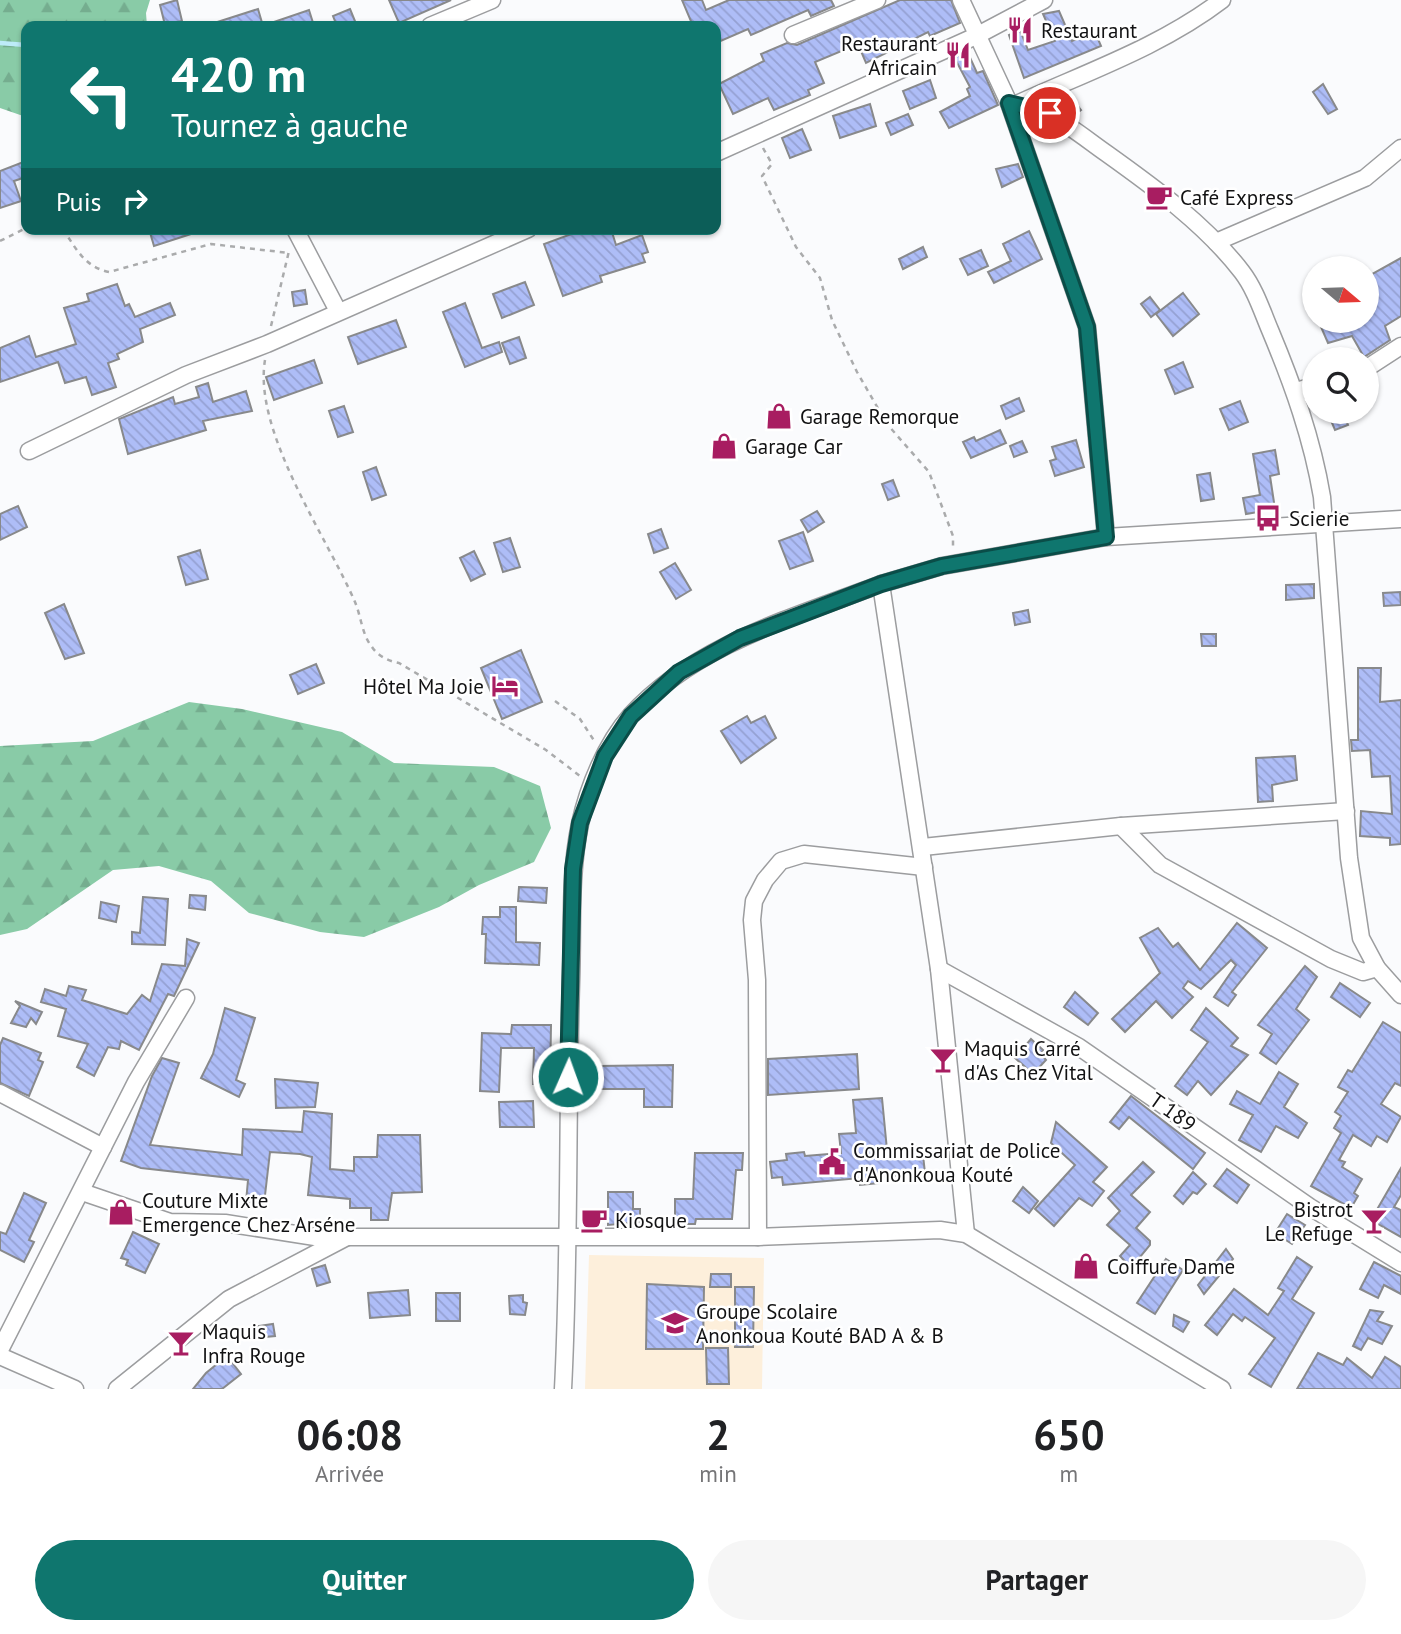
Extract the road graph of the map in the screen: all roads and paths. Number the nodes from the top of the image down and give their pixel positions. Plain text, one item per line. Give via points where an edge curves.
1 (492, 0) edge
2 (877, 0) edge
3 (961, 0) edge
4 (1044, 0) edge
5 (1222, 0) edge
6 (442, 21) edge
7 (793, 35) dead end
8 (976, 36) junction
9 (1014, 103) junction
10 (756, 136) junction
11 (1401, 148) edge
12 (721, 151) edge
13 (21, 230) edge
14 (68, 235) edge
15 (291, 235) edge
16 (514, 235) edge
17 (0, 241) edge
18 (1216, 242) junction
19 (289, 253) junction
20 (308, 260) junction
21 (338, 311) junction
22 (267, 344) junction
23 (1401, 346) edge
24 (1379, 360) edge
25 (1302, 389) edge
26 (1296, 391) junction
27 (29, 451) dead end
28 (1401, 519) edge
29 (1325, 525) junction
30 (1106, 537) junction
31 (942, 566) junction
32 (881, 584) junction
33 (555, 701) dead end
34 (605, 756) junction
35 (592, 783) junction
36 (1346, 811) junction
37 (1121, 827) junction
38 (923, 847) junction
39 (924, 867) junction
40 (1377, 968) junction
41 (939, 969) junction
42 (1401, 995) edge
43 (186, 998) dead end
44 (0, 1093) edge
45 (103, 1147) junction
46 (82, 1192) junction
47 (966, 1234) junction
48 (349, 1236) junction
49 (569, 1237) junction
50 (758, 1237) junction
51 (1401, 1263) edge
52 (0, 1350) edge
53 (0, 1356) edge
54 (75, 1389) edge
55 (117, 1389) edge
56 (563, 1389) edge
57 (1222, 1389) edge

1 - 6 street
2 - 7 street
3 - 8 street
4 - 8 street
5 - 9 street via 1151,43
8 - 9 street
8 - 10 street
9 - 18 street via 1050,113 1154,187
9 - 30 street via 1087,327
10 - 12 street
10 - 31 path via 772,164 762,176 766,188 796,247 820,278 832,320 858,373 887,424 929,472 953,536 954,546
11 - 18 street via 1365,178
13 - 17 path
14 - 19 path via 87,262 96,270 109,272 211,244
15 - 19 path
15 - 20 street
16 - 21 street
18 - 26 street via 1244,274
19 - 20 path
19 - 22 path
20 - 21 street
21 - 22 street
22 - 27 street via 186,375
22 - 35 path via 263,387 270,418 305,509 355,602 371,647 546,750
23 - 24 street
25 - 26 street
26 - 29 street via 1314,453
28 - 29 street
29 - 30 street
29 - 36 street
30 - 31 street
31 - 32 street
32 - 34 street via 740,638 679,672 631,716
32 - 38 street
33 - 34 path via 579,719
34 - 35 street
35 - 49 street via 573,869 566,1128
36 - 37 street
36 - 40 street via 1361,938
37 - 38 street
37 - 40 street via 1160,865 1331,959 1363,972
38 - 39 street
39 - 41 street
39 - 50 street via 804,854 781,861 754,901
40 - 42 street
41 - 47 street
41 - 51 street, T 189 via 1079,1047 1310,1207
43 - 45 street
44 - 45 street
45 - 46 street
46 - 48 street via 170,1222 225,1223 316,1237
46 - 52 street
47 - 50 street via 940,1230
47 - 57 street
48 - 49 street
48 - 55 street via 229,1299
49 - 50 street
49 - 56 street
53 - 54 street

